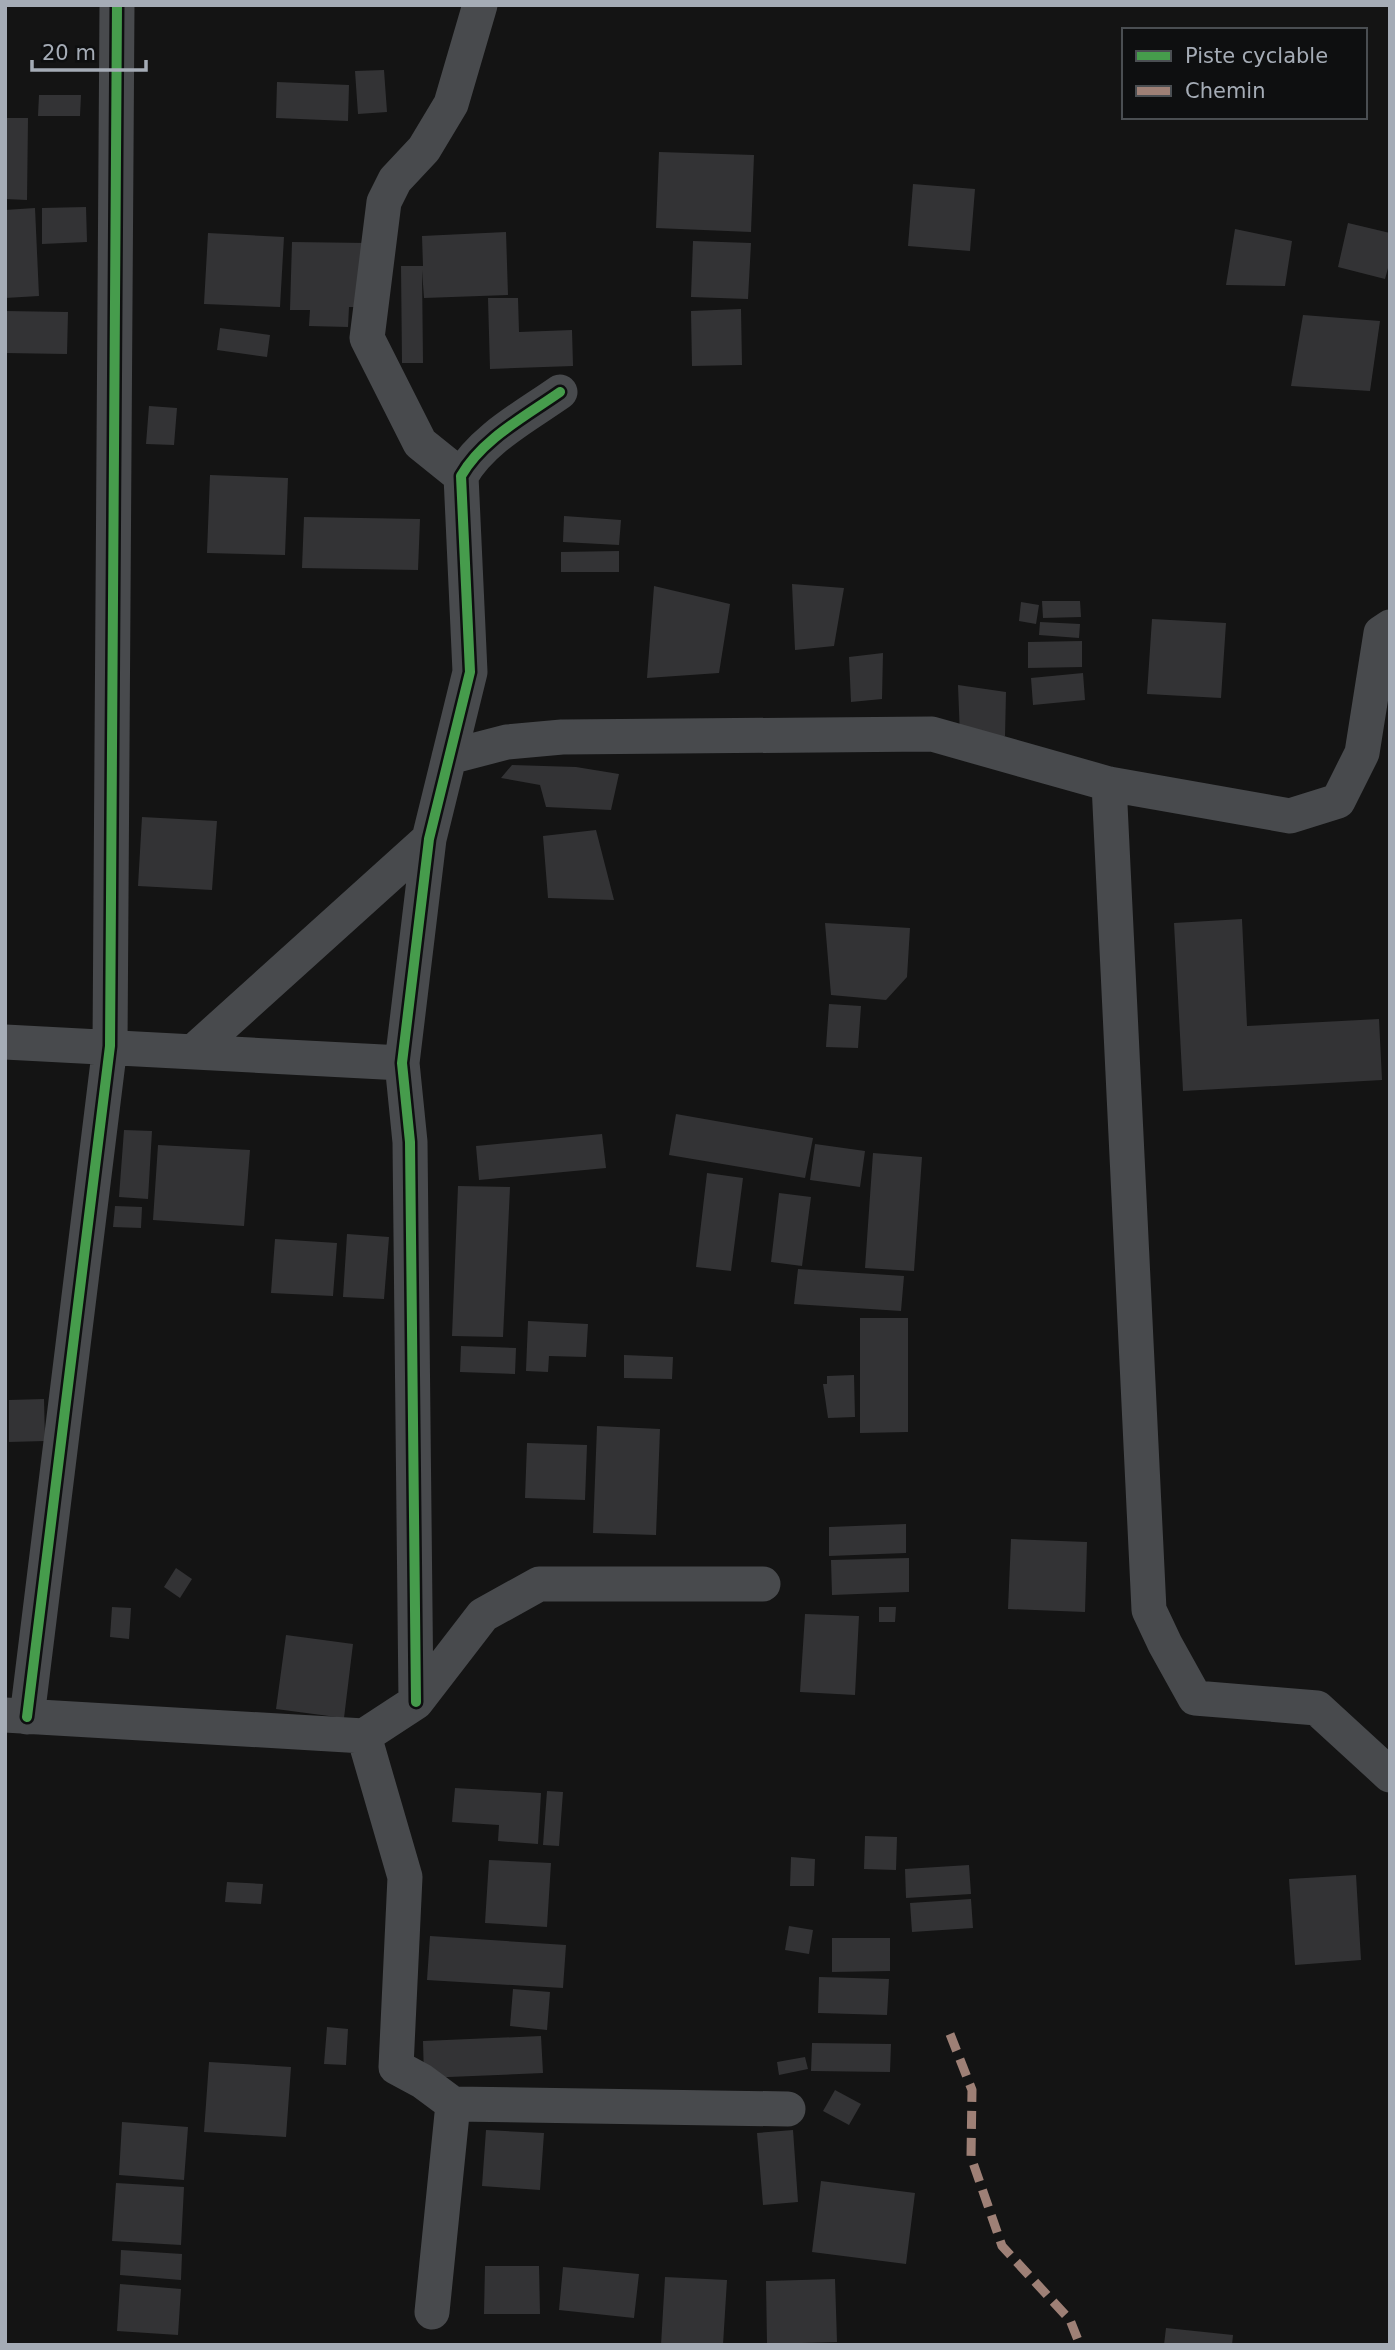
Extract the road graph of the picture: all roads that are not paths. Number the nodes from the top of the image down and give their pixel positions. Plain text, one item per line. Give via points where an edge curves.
1 (117, 5) edge
2 (480, 5) edge
3 (560, 392) dead end
4 (461, 476) junction
5 (1390, 627) edge
6 (449, 757) junction
7 (1109, 783) junction
8 (429, 839) junction
9 (5, 1042) edge
10 (110, 1046) junction
11 (194, 1051) junction
12 (402, 1063) junction
13 (763, 1584) dead end
14 (416, 1702) junction
15 (16, 1716) edge
16 (364, 1736) junction
17 (1390, 1775) edge
18 (453, 2104) junction
19 (788, 2109) dead end
20 (432, 2312) dead end

1 - 10 street
2 - 4 street via 451,104 384,202 367,338 421,443
3 - 4 street via 483,447
4 - 6 street via 470,672
5 - 7 street via 1381,633 1362,753 1338,801 1290,816
6 - 7 street via 507,742 562,737 932,734
6 - 8 street
7 - 17 street via 1149,1610 1195,1698 1317,1708
8 - 11 street
8 - 12 street
9 - 10 street
10 - 11 street
10 - 15 street
11 - 12 street
12 - 14 street via 410,1142
13 - 14 street via 539,1584 483,1615
14 - 16 street
15 - 16 street
16 - 18 street via 405,1877 396,2067
18 - 19 street
18 - 20 street

